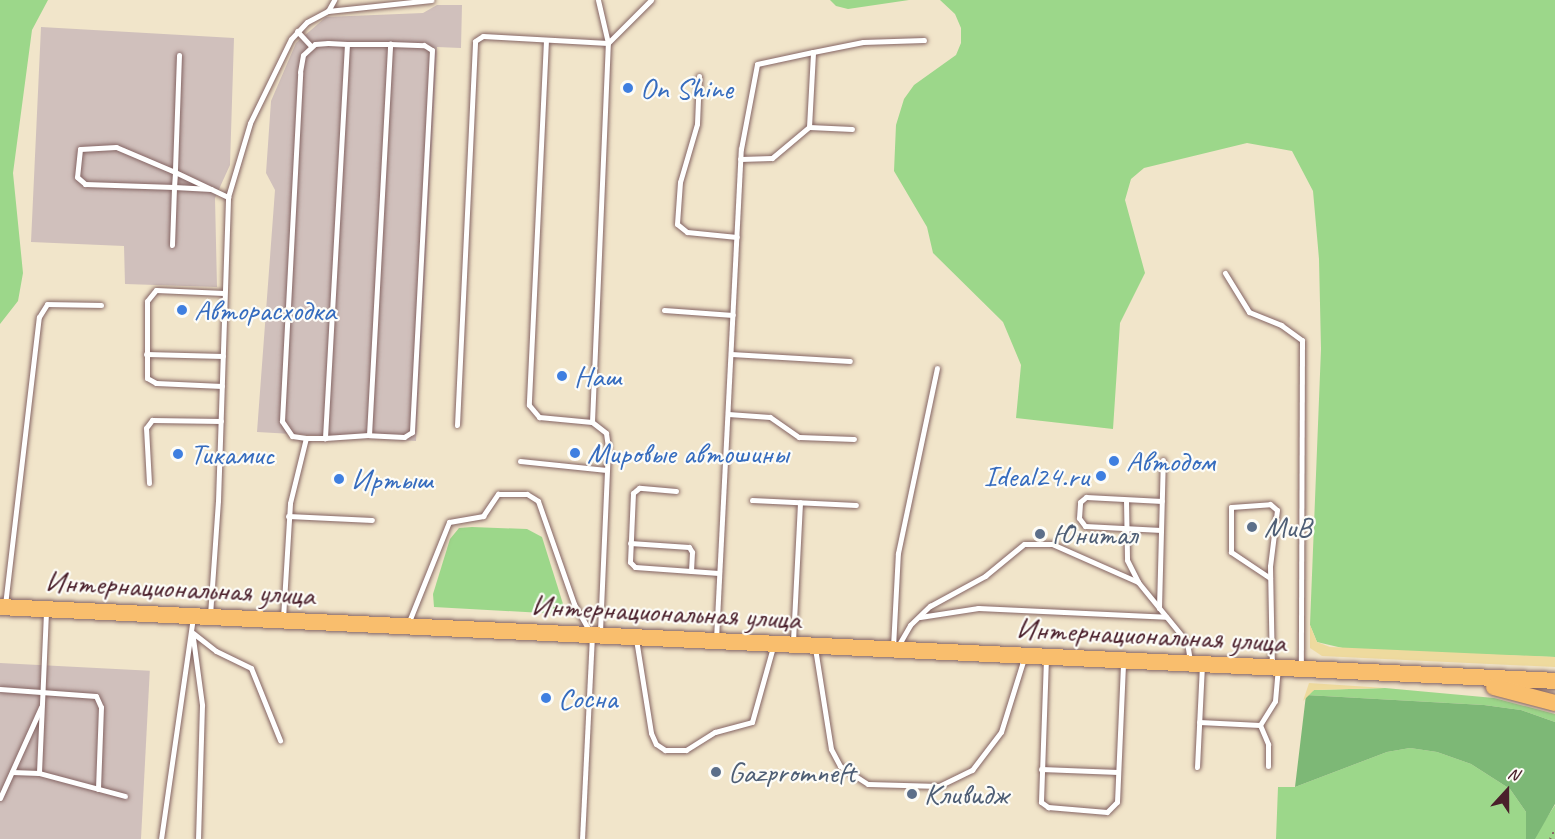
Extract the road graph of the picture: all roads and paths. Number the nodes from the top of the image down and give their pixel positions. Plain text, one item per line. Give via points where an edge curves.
1 (334, 0) edge
2 (431, 0) edge
3 (598, 0) edge
4 (651, 0) edge
5 (328, 11) junction
6 (297, 31) junction
7 (546, 40) junction
8 (924, 40) dead end
9 (608, 43) junction
10 (347, 44) junction
11 (390, 44) junction
12 (311, 46) junction
13 (813, 51) junction
14 (179, 55) dead end
15 (699, 76) dead end
16 (809, 127) junction
17 (852, 129) dead end
18 (741, 159) junction
19 (175, 172) junction
20 (174, 188) junction
21 (211, 189) junction
22 (228, 197) junction
23 (737, 237) junction
24 (172, 245) dead end
25 (1225, 273) dead end
26 (225, 293) junction
27 (101, 305) dead end
28 (664, 310) dead end
29 (733, 315) junction
30 (146, 354) junction
31 (731, 354) junction
32 (223, 356) junction
33 (850, 361) dead end
34 (937, 368) dead end
35 (222, 386) junction
36 (728, 414) junction
37 (221, 421) junction
38 (592, 422) junction
39 (457, 425) dead end
40 (369, 435) junction
41 (306, 438) junction
42 (325, 438) junction
43 (854, 439) dead end
44 (1164, 460) dead end
45 (520, 461) dead end
46 (607, 470) junction
47 (149, 483) dead end
48 (676, 490) dead end
49 (752, 500) dead end
50 (1126, 500) junction
51 (1162, 501) junction
52 (800, 502) junction
53 (856, 505) dead end
54 (288, 516) junction
55 (372, 520) dead end
56 (1125, 528) junction
57 (1161, 530) junction
58 (630, 543) junction
59 (691, 571) junction
60 (719, 573) junction
61 (1270, 578) junction
62 (1138, 582) junction
63 (2, 607) edge
64 (1159, 608) junction
65 (46, 609) junction
66 (210, 617) junction
67 (917, 617) junction
68 (1167, 617) junction
69 (283, 620) junction
70 (193, 624) junction
71 (407, 626) junction
72 (596, 635) junction
73 (636, 637) junction
74 (716, 641) junction
75 (774, 644) junction
76 (792, 645) junction
77 (814, 646) junction
78 (894, 650) junction
79 (1025, 656) junction
80 (1046, 657) junction
81 (1123, 661) junction
82 (1196, 664) junction
83 (1275, 668) junction
84 (1301, 669) junction
85 (1329, 670) junction
86 (1555, 681) edge
87 (0, 689) edge
88 (43, 691) junction
89 (42, 703) junction
90 (1555, 703) edge
91 (1199, 722) junction
92 (1260, 725) junction
93 (280, 740) dead end
94 (1268, 766) dead end
95 (1197, 767) dead end
96 (1041, 769) junction
97 (12, 772) junction
98 (1118, 772) junction
99 (39, 773) junction
100 (98, 789) junction
101 (125, 796) dead end
102 (0, 798) edge
103 (1555, 829) edge
104 (161, 839) edge
105 (198, 839) edge
106 (582, 839) edge
107 (1550, 839) edge

1 - 5 lane
2 - 5 lane
3 - 9 lane
4 - 9 lane
5 - 6 lane
6 - 12 lane
6 - 22 lane via 256,105
7 - 9 lane
7 - 38 lane via 529,405 539,417
7 - 39 lane via 483,36 473,45
8 - 13 lane via 863,42
9 - 38 lane
10 - 11 lane
10 - 12 lane
10 - 42 lane
11 - 40 lane
11 - 40 lane via 424,45 432,50 413,426 412,432 404,437
12 - 41 lane via 303,55 300,72 282,421 292,436
13 - 16 lane
13 - 18 lane via 757,64
14 - 19 lane
15 - 23 lane via 697,124 680,182 677,224 687,232
16 - 17 lane
16 - 18 lane via 772,159
18 - 23 lane
19 - 20 lane
19 - 20 lane via 116,147 85,146 78,154 77,177 85,184
19 - 21 lane
20 - 21 lane
20 - 24 lane
21 - 22 lane
22 - 26 lane
23 - 29 lane
25 - 84 lane via 1249,312 1281,325 1302,340
26 - 30 lane via 152,293 147,301
26 - 32 lane
27 - 63 lane via 48,304 39,317
28 - 29 lane
29 - 31 lane
30 - 32 lane
30 - 35 lane via 145,373 150,381
31 - 33 lane
31 - 36 lane
32 - 35 lane
34 - 78 lane via 898,553
35 - 37 lane
36 - 43 lane via 770,417 799,437
36 - 60 lane
37 - 47 lane via 152,420 146,428
37 - 66 lane
38 - 46 lane via 601,426 608,438
40 - 42 lane
41 - 42 lane
41 - 54 lane
44 - 51 lane
45 - 46 lane
46 - 72 lane
48 - 58 lane via 636,489
49 - 52 lane
50 - 51 lane
50 - 56 lane
50 - 56 lane via 1086,497 1080,502 1079,518 1085,526
51 - 57 lane
52 - 53 lane
52 - 76 lane
54 - 55 lane
54 - 69 lane
56 - 57 lane
56 - 62 lane via 1125,551
57 - 64 lane
58 - 59 lane via 630,562 635,567
58 - 59 lane via 688,547 692,552
59 - 60 lane
60 - 74 lane
61 - 61 lane via 1278,526 1275,506 1231,507 1231,552
61 - 83 lane
62 - 64 lane
62 - 67 lane via 1052,544 1024,544 985,576
63 - 65 main road, Интернациональная улица
64 - 68 lane
65 - 70 main road, Интернациональная улица
65 - 88 lane
66 - 69 main road, Интернациональная улица
66 - 70 main road, Интернациональная улица
67 - 68 lane via 978,608
67 - 78 lane
68 - 82 lane via 1186,642
69 - 71 main road, Интернациональная улица
70 - 93 lane via 216,651 250,668
70 - 104 lane via 176,716
70 - 105 lane via 202,705
71 - 72 main road, Интернациональная улица
71 - 72 lane via 449,522 483,516 498,494 527,495 541,506 574,604
72 - 73 main road, Интернациональная улица
72 - 106 lane
73 - 74 main road, Интернациональная улица
73 - 75 lane via 651,733 656,744 665,750 686,750 715,732 752,722
74 - 75 main road, Интернациональная улица
75 - 76 main road, Интернациональная улица
76 - 77 main road, Интернациональная улица
77 - 78 main road, Интернациональная улица
77 - 79 lane via 831,749 840,766 868,784 939,786 972,770 1001,732
78 - 79 main road, Интернациональная улица
79 - 80 main road, Интернациональная улица
80 - 81 main road, Интернациональная улица
80 - 96 lane
81 - 82 main road, Интернациональная улица
81 - 98 lane
82 - 83 main road, Интернациональная улица
82 - 91 lane
83 - 84 main road, Интернациональная улица
83 - 92 lane via 1275,701
84 - 85 main road, Интернациональная улица
85 - 86 main road
85 - 90 main road via 1460,682 1524,693
87 - 88 lane
88 - 89 lane
88 - 100 lane via 91,693 100,701
89 - 97 lane
89 - 99 lane
91 - 92 lane
91 - 95 lane
92 - 94 lane via 1268,744
96 - 98 lane
96 - 98 lane via 1040,797 1044,805 1107,812 1117,802
97 - 99 lane
97 - 102 lane
99 - 100 lane
100 - 101 lane
103 - 107 path

